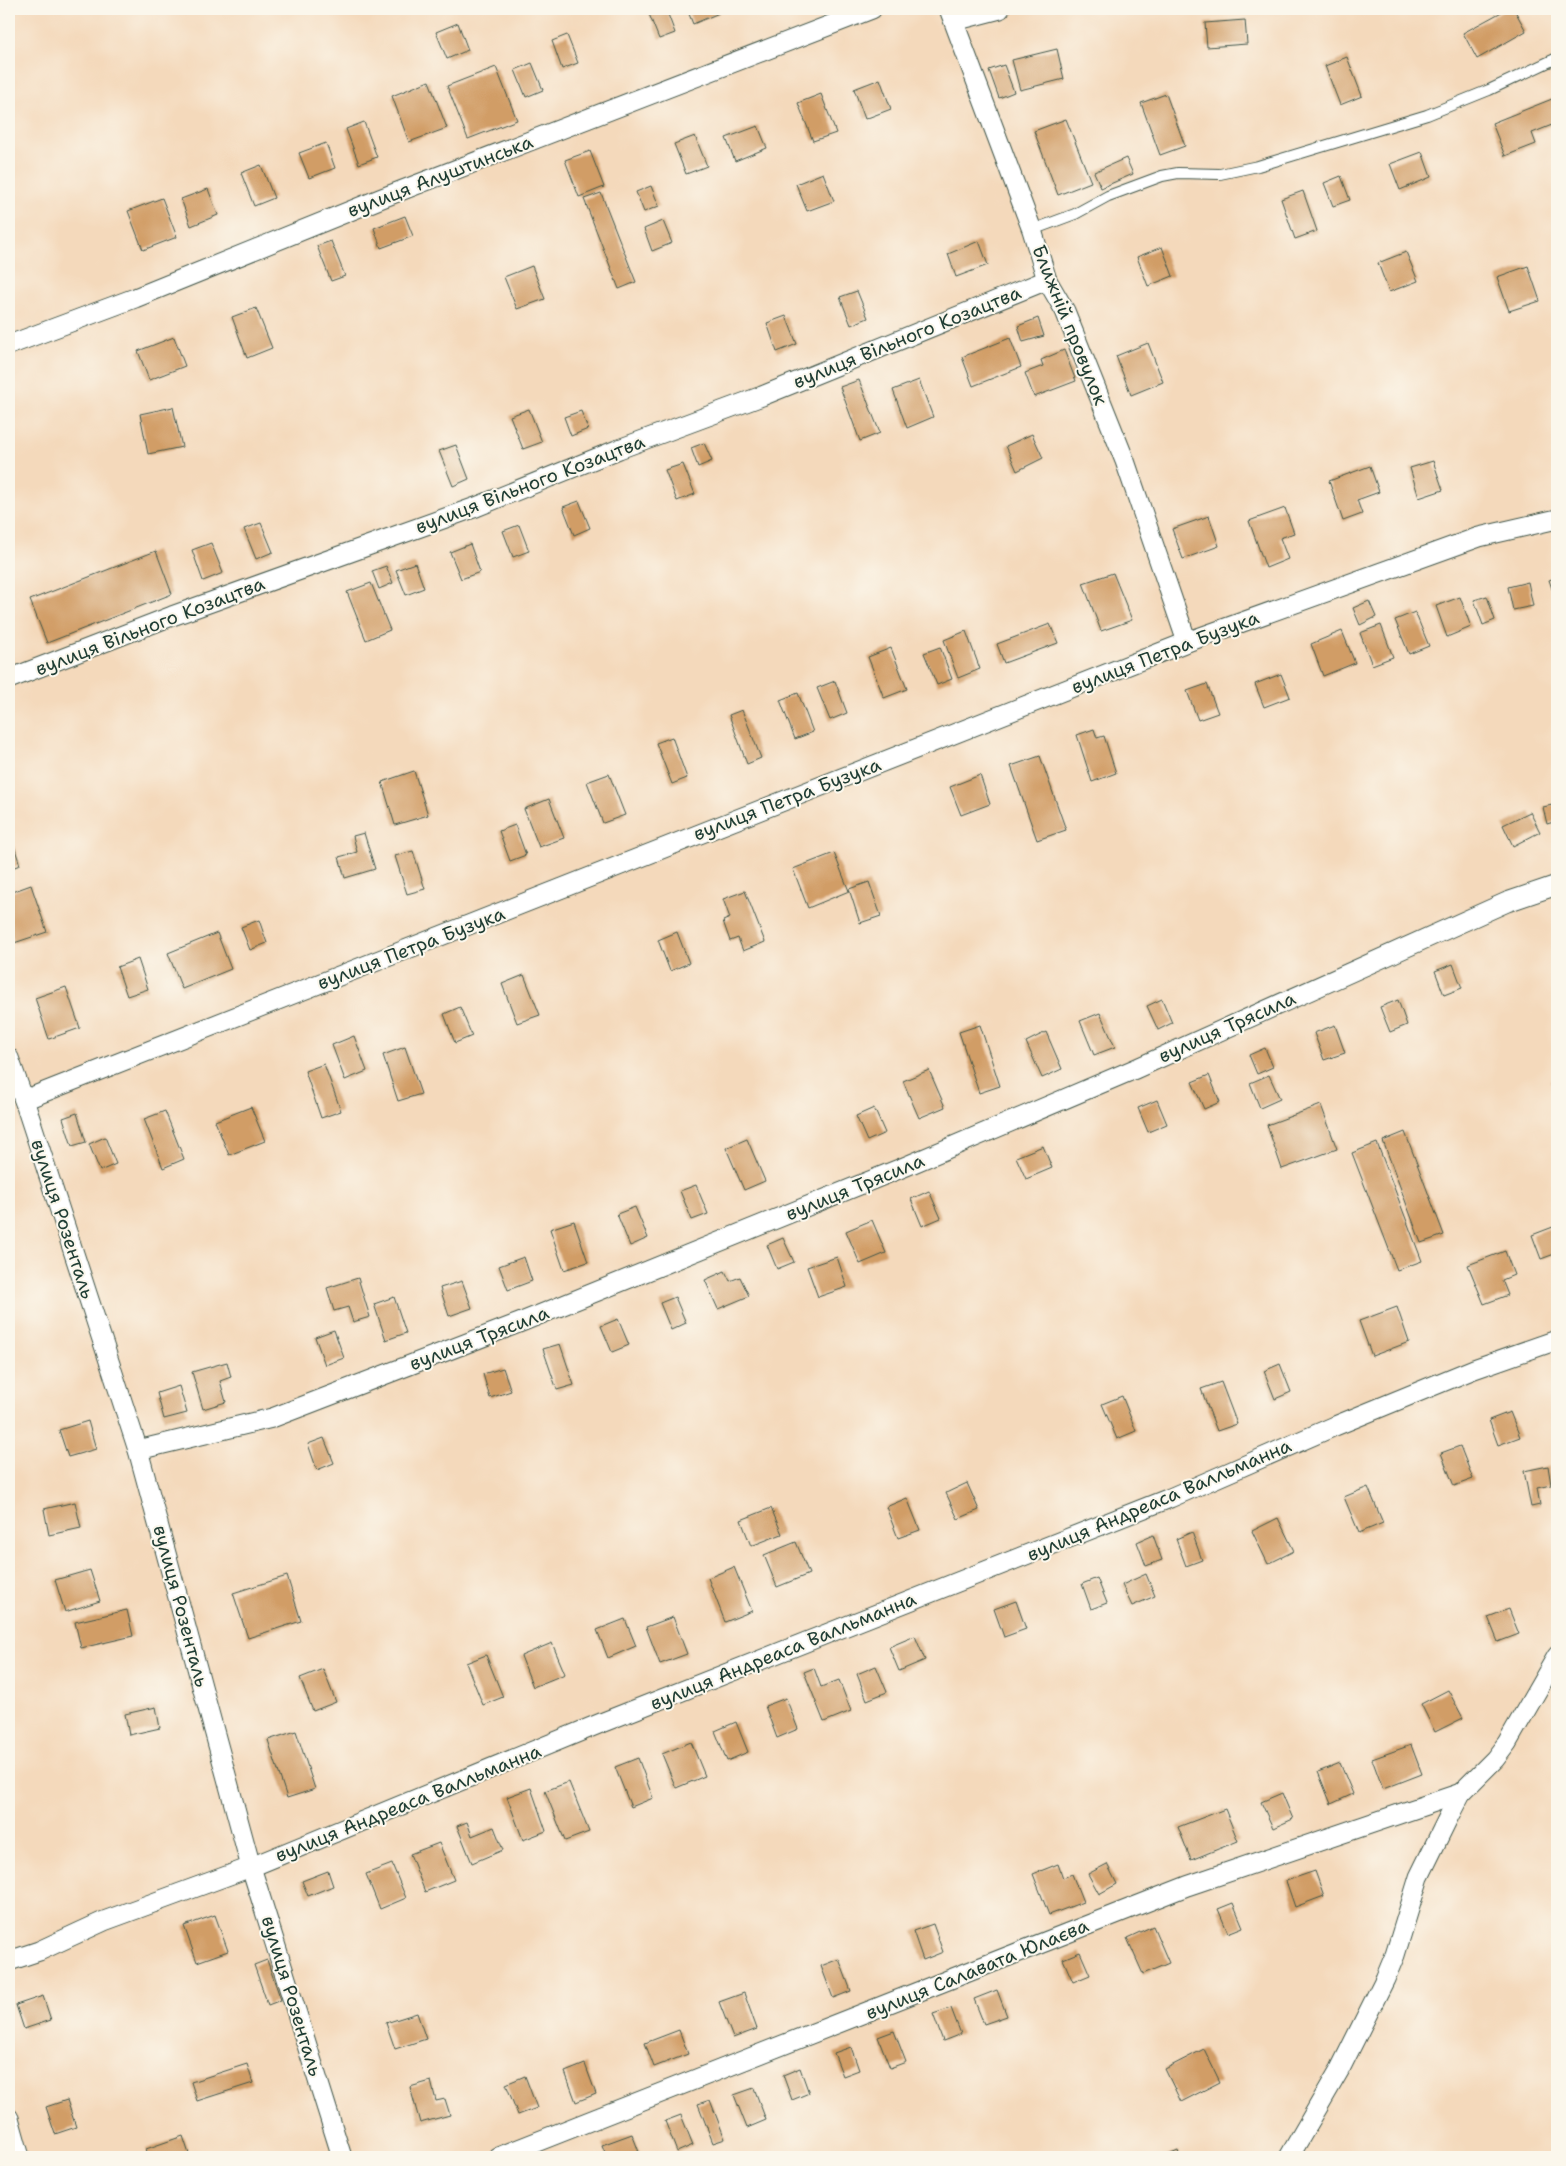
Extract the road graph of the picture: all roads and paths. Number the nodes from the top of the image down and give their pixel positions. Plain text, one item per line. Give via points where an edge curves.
1 (872, 9) edge
2 (1000, 9) edge
3 (951, 15) edge
4 (1557, 58) edge
5 (1032, 230) junction
6 (1047, 280) junction
7 (9, 345) edge
8 (1557, 519) edge
9 (1188, 642) junction
10 (9, 679) edge
11 (1557, 885) edge
12 (9, 1058) edge
13 (24, 1100) junction
14 (1557, 1340) edge
15 (138, 1450) junction
16 (1557, 1656) edge
17 (1461, 1793) junction
18 (251, 1867) junction
19 (9, 1961) edge
20 (9, 2118) edge
21 (20, 2157) edge
22 (342, 2157) edge
23 (498, 2157) edge
24 (1289, 2157) edge

1 - 7 street, вулиця Алуштинська
2 - 3 street
3 - 5 street, Ближній провулок
4 - 5 lane via 1427,115 1258,166 1220,174 1162,176
5 - 6 street, Ближній провулок
6 - 9 street, Ближній провулок via 1064,311 1125,461
6 - 10 street, вулиця Вільного Козацтва via 762,396 476,507 172,616
8 - 9 street, вулиця Петра Бузука via 1479,537
9 - 13 street, вулиця Петра Бузука
11 - 15 street, вулиця Трясила via 1507,902 1135,1069 904,1167 519,1323 272,1418
12 - 13 street, вулиця Розенталь
13 - 15 street, вулиця Розенталь
14 - 18 street, вулиця Андреаса Валльманна via 1474,1369 1170,1498 601,1723
15 - 18 street, вулиця Розенталь
16 - 17 street via 1507,1743
17 - 23 street, вулиця Салавата Юлаєва via 1187,1886
17 - 24 street via 1419,1877 1396,1954 1385,1979 1340,2069
18 - 19 street, вулиця Андреаса Валльманна via 104,1921
18 - 22 street, вулиця Розенталь
20 - 21 street

